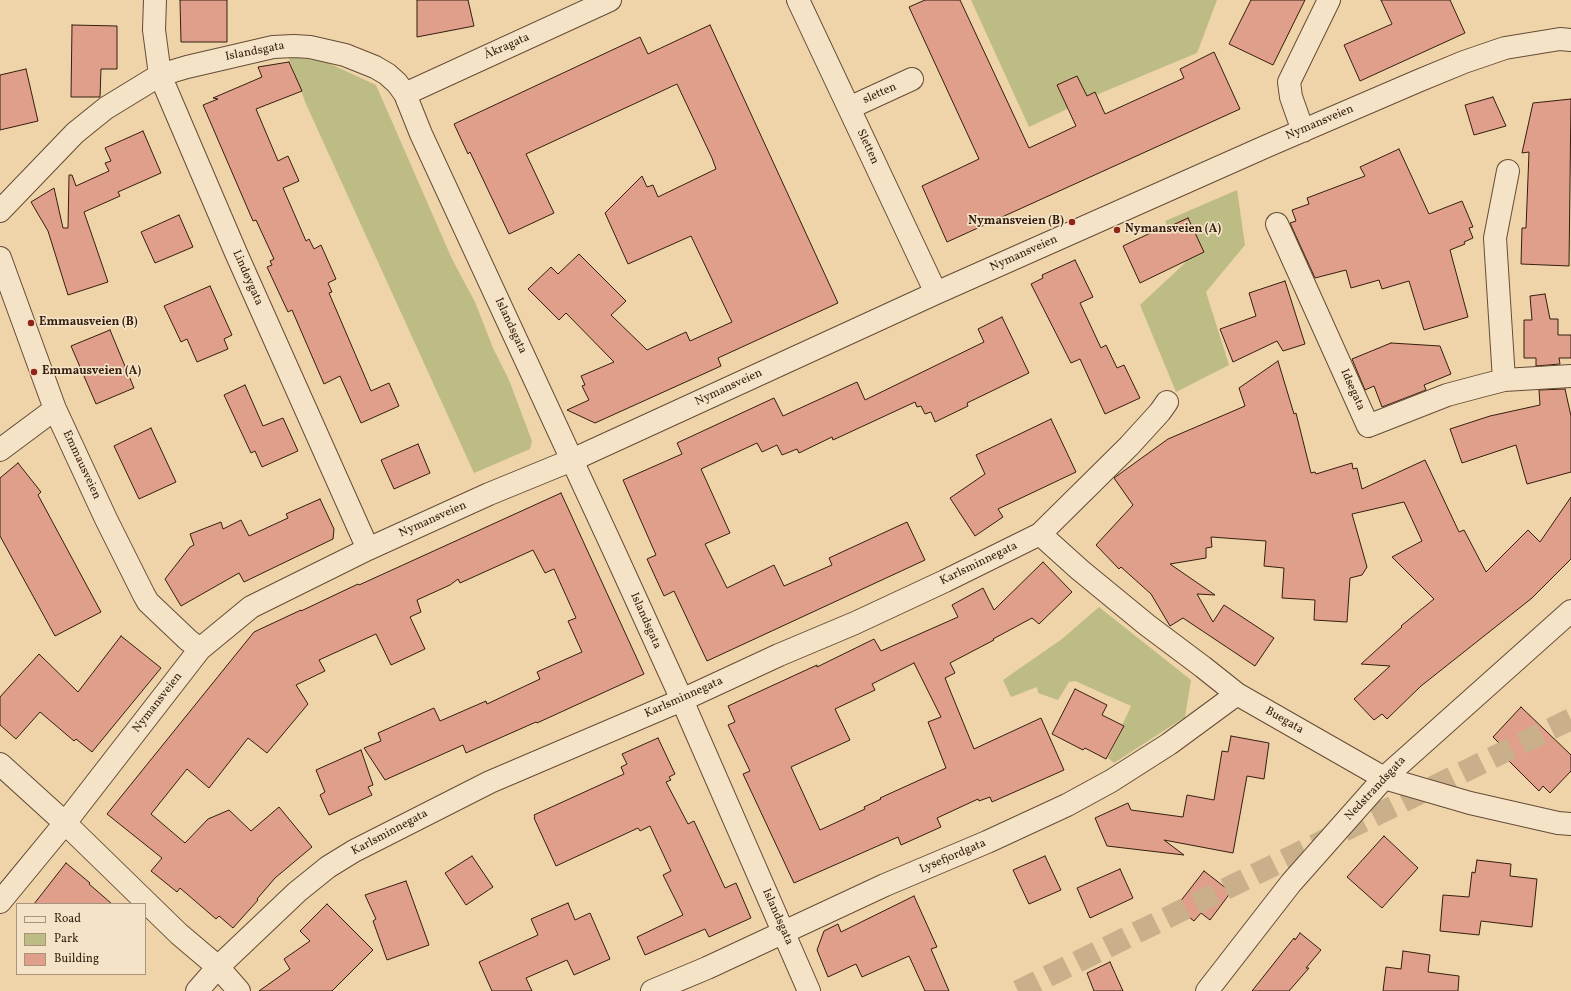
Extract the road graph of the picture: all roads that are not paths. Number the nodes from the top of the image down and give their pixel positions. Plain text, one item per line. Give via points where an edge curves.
1 (155, 0) edge
2 (610, 0) edge
3 (798, 0) edge
4 (1329, 0) edge
5 (1571, 40) edge
6 (160, 75) junction
7 (912, 79) dead end
8 (404, 94) junction
9 (849, 108) junction
10 (1303, 131) junction
11 (1508, 171) dead end
12 (0, 211) edge
13 (1277, 224) dead end
14 (0, 258) edge
15 (936, 294) junction
16 (1571, 376) edge
17 (1504, 380) junction
18 (1167, 402) dead end
19 (55, 409) junction
20 (0, 450) edge
21 (572, 460) junction
22 (1040, 534) junction
23 (368, 549) junction
24 (1571, 611) edge
25 (200, 649) junction
26 (1237, 694) junction
27 (682, 700) junction
28 (0, 764) edge
29 (1384, 778) junction
30 (65, 822) junction
31 (1571, 824) edge
32 (0, 902) edge
33 (783, 931) junction
34 (218, 967) junction
35 (197, 991) edge
36 (240, 991) edge
37 (652, 991) edge
38 (810, 991) edge
39 (1207, 991) edge

1 - 6 street, Lindøygata via 154,30
2 - 8 street, Åkragata
3 - 9 street, Sletten
4 - 10 street via 1289,82 1291,97
5 - 10 street, Nymansveien via 1505,48 1464,62
6 - 8 street, Islandsgata via 273,47 302,46 365,62 387,74
6 - 12 street, Islandsgata via 106,108 75,133
6 - 23 street, Lindøygata
7 - 9 street, sletten
8 - 21 street, Islandsgata
9 - 15 street, Sletten
10 - 15 street, Nymansveien
11 - 17 street via 1494,238
13 - 17 street, Idsegata via 1368,426 1447,395
14 - 19 street, Emmausveien
15 - 21 street, Nymansveien
16 - 17 street, Idsegata
18 - 22 street, Karlsminnegata via 1129,446
19 - 20 street
19 - 25 street, Emmausveien via 148,602
21 - 23 street, Nymansveien via 489,494
21 - 27 street, Islandsgata
22 - 26 street, Buegata via 1080,570
22 - 27 street, Karlsminnegata via 862,620
23 - 25 street, Nymansveien via 251,607
24 - 29 street, Nedstrandsgata
25 - 30 street, Nymansveien
26 - 29 street, Buegata
26 - 33 street, Lysefjordgata via 1207,718 1130,769 1067,805
27 - 33 street, Islandsgata
27 - 34 street, Karlsminnegata via 490,782 354,852 328,867 297,892
28 - 30 street
29 - 31 street, Buegata via 1470,803
29 - 39 street, Nedstrandsgata via 1291,882
30 - 32 street, Nymansveien
30 - 34 street via 179,934
33 - 37 street, Lysefjordgata
33 - 38 street, Islandsgata
34 - 35 street, Karlsminnegata
34 - 36 street

